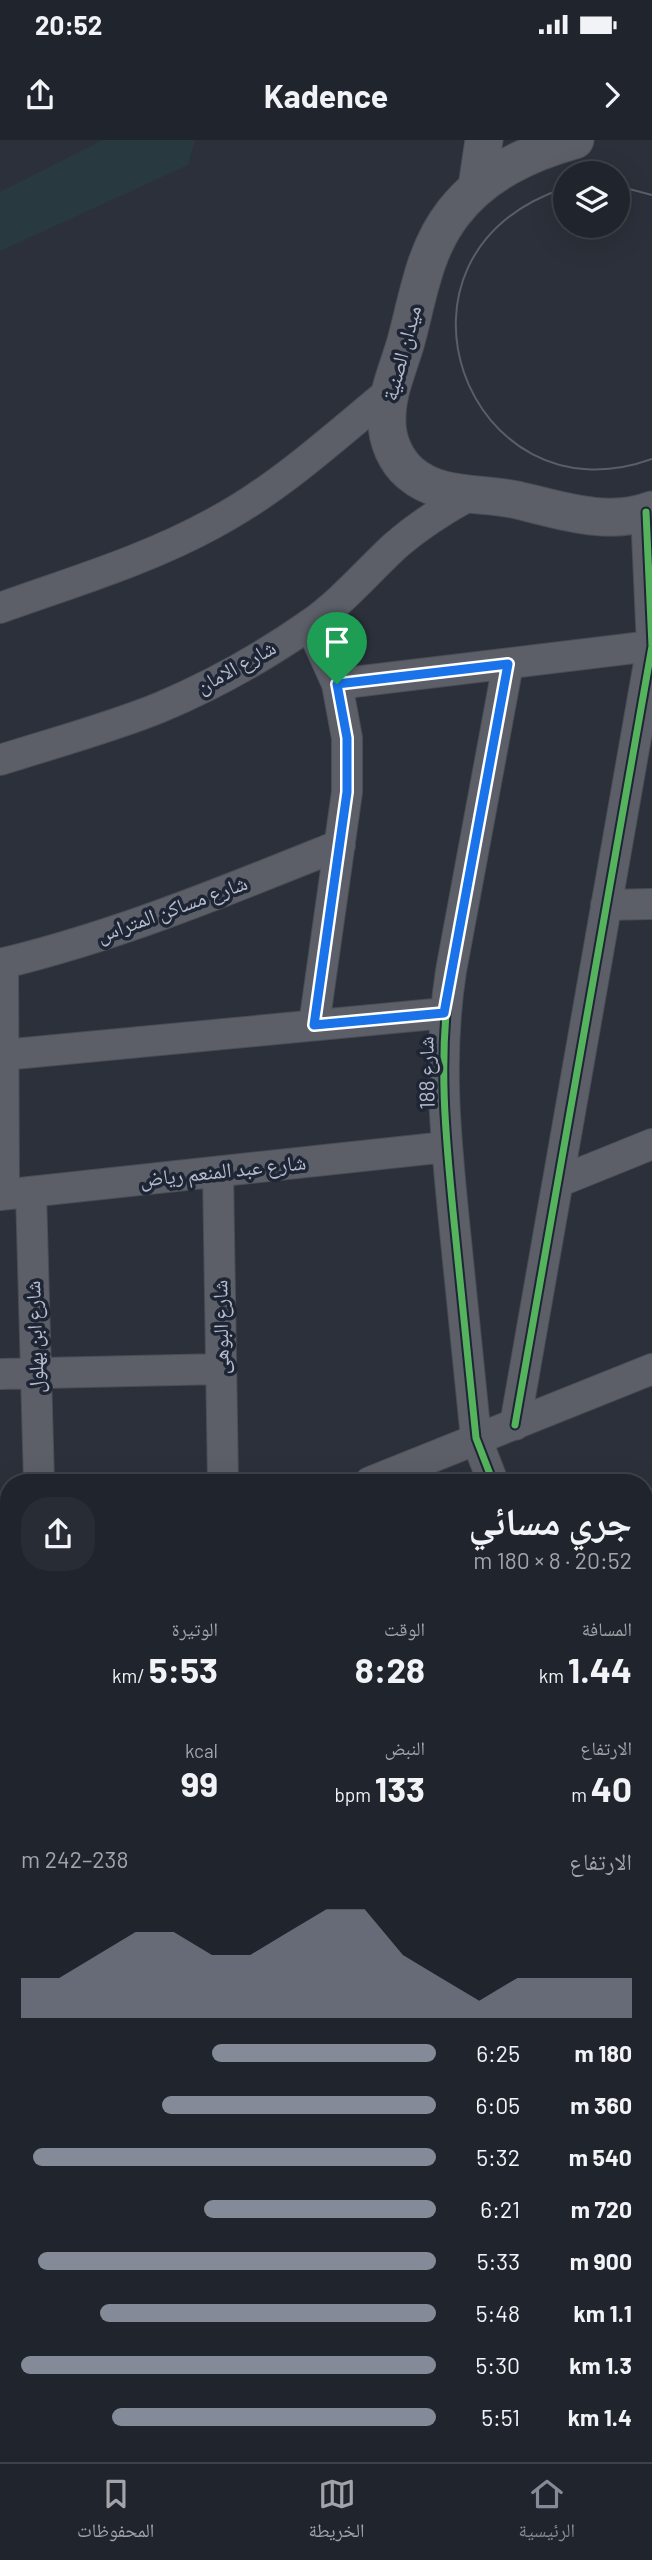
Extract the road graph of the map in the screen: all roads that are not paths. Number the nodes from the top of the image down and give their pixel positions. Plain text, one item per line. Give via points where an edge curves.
1 (484, 140) edge
2 (575, 140) edge
3 (477, 187) junction
4 (389, 392) junction
5 (474, 494) junction
6 (649, 511) edge
7 (0, 608) edge
8 (310, 624) junction
9 (652, 646) edge
10 (508, 664) junction
11 (337, 684) junction
12 (0, 760) edge
13 (340, 845) junction
14 (652, 904) edge
15 (606, 905) junction
16 (2, 963) edge
17 (444, 1013) junction
18 (314, 1025) junction
19 (4, 1055) junction
20 (652, 1144) edge
21 (446, 1147) junction
22 (218, 1172) junction
23 (558, 1182) junction
24 (12, 1194) edge
25 (652, 1369) edge
26 (221, 1370) junction
27 (0, 1374) edge
28 (36, 1374) junction
29 (515, 1424) junction
30 (476, 1438) junction
31 (39, 1474) edge
32 (223, 1474) edge
33 (389, 1474) edge
34 (489, 1474) edge

1 - 3 street
2 - 3 street, ميدان الصنية via 525,157
3 - 4 street, ميدان الصنية via 435,241
4 - 5 street, ميدان الصنية via 389,441 403,466 438,489
4 - 7 street via 275,485 214,523 149,554
5 - 6 street, ميدان الصنية via 587,516
5 - 8 street, شارع الامان via 419,527
6 - 9 street
8 - 11 street
8 - 12 street, شارع الامان via 237,671 160,708
9 - 10 street
9 - 15 street
10 - 11 street
10 - 17 street, شارع 188
11 - 13 street via 347,738 347,792
13 - 16 street, شارع مساكن المتراس via 169,913
13 - 18 street
14 - 15 street
15 - 23 street
16 - 19 street, شارع ابن بهلول
17 - 18 street
17 - 21 street, شارع 188
18 - 19 street
19 - 24 street, شارع ابن بهلول
20 - 23 street
21 - 22 street, شارع عبد المنعم رياض
21 - 30 street, شارع 188
22 - 24 street, شارع عبد المنعم رياض
22 - 26 street, شارع البوهى
23 - 29 street
24 - 28 street, شارع ابن بهلول
25 - 29 street
26 - 28 street
26 - 32 street, شارع البوهى
27 - 28 street
28 - 31 street, شارع ابن بهلول
29 - 30 street
30 - 33 street
30 - 34 street, شارع 188

